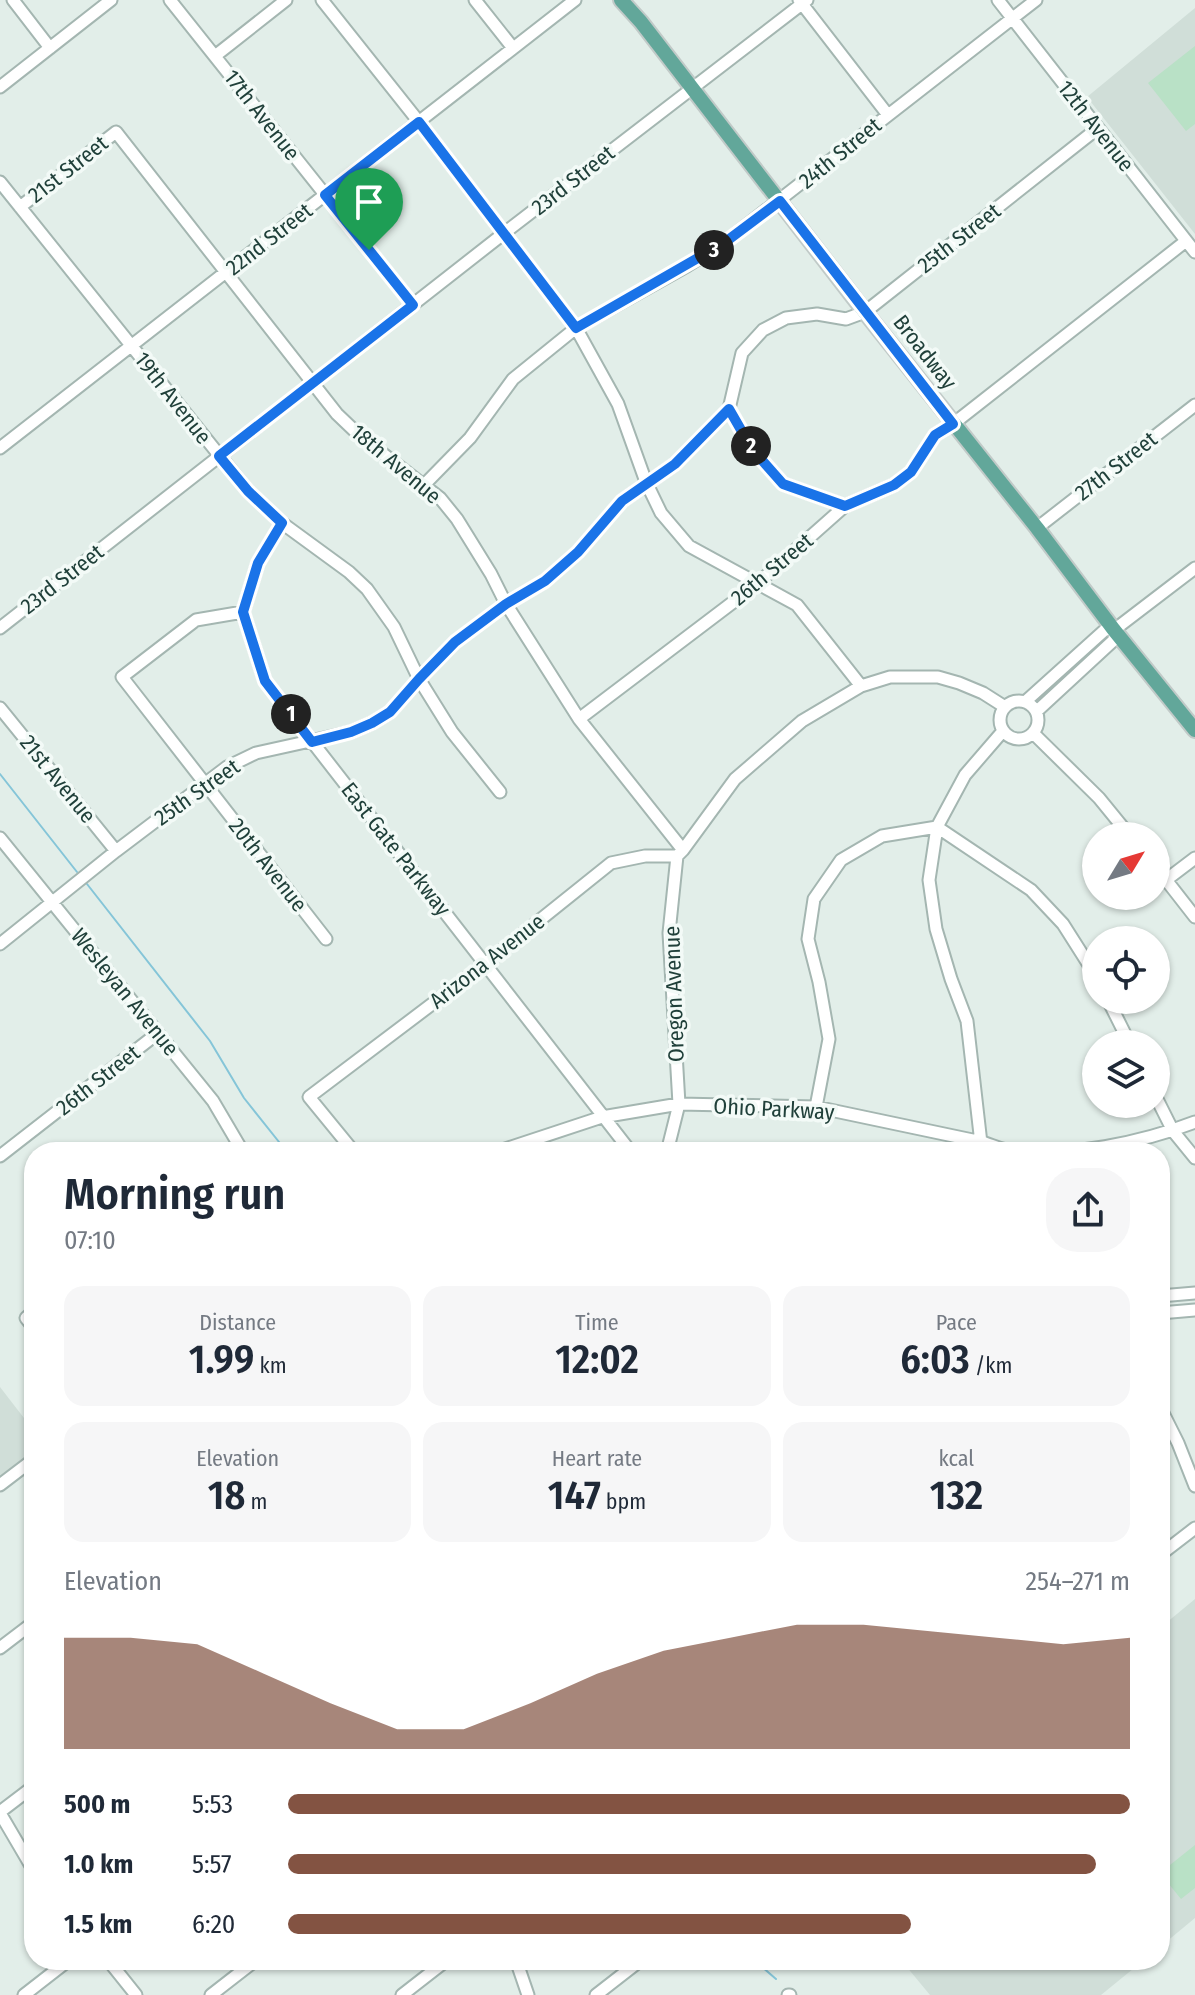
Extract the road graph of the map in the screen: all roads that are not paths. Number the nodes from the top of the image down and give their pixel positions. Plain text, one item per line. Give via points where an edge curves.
1 (13, 0) edge
2 (111, 0) edge
3 (170, 0) edge
4 (286, 0) edge
5 (322, 0) edge
6 (475, 0) edge
7 (575, 0) edge
8 (621, 0) edge
9 (998, 0) edge
10 (1036, 0) edge
11 (803, 1) edge
12 (1012, 19) junction
13 (50, 48) junction
14 (513, 48) junction
15 (215, 56) junction
16 (0, 87) edge
17 (692, 89) junction
18 (888, 115) junction
19 (419, 122) junction
20 (1098, 128) junction
21 (116, 132) joint
22 (0, 182) edge
23 (325, 195) junction
24 (780, 201) junction
25 (20, 207) junction
26 (503, 234) junction
27 (1186, 241) junction
28 (1195, 252) edge
29 (225, 272) junction
30 (413, 305) junction
31 (865, 312) junction
32 (576, 328) junction
33 (131, 345) junction
34 (312, 383) junction
35 (1195, 405) edge
36 (729, 409) junction
37 (953, 424) junction
38 (0, 448) edge
39 (219, 456) junction
40 (646, 482) junction
41 (424, 485) junction
42 (845, 506) junction
43 (282, 523) junction
44 (1037, 528) junction
45 (1195, 568) edge
46 (757, 584) junction
47 (506, 604) junction
48 (243, 612) junction
49 (0, 628) edge
50 (1114, 630) junction
51 (419, 679) junction
52 (861, 686) junction
53 (1026, 701) junction
54 (1005, 707) junction
55 (0, 708) edge
56 (1037, 711) junction
57 (579, 719) junction
58 (1194, 726) edge
59 (1003, 731) junction
60 (1033, 733) junction
61 (312, 742) junction
62 (205, 782) junction
63 (500, 792) dead end
64 (1119, 822) edge
65 (937, 827) junction
66 (0, 838) edge
67 (116, 851) junction
68 (680, 853) junction
69 (1195, 858) edge
70 (1170, 877) edge
71 (1170, 885) edge
72 (53, 903) junction
73 (1195, 917) edge
74 (326, 939) dead end
75 (0, 944) edge
76 (1082, 954) edge
77 (485, 964) junction
78 (158, 1033) junction
79 (679, 1104) junction
80 (816, 1107) junction
81 (602, 1117) junction
82 (1166, 1118) edge
83 (1195, 1122) edge
84 (1173, 1131) junction
85 (236, 1142) edge
86 (346, 1142) edge
87 (526, 1142) edge
88 (623, 1142) edge
89 (670, 1142) edge
90 (961, 1142) edge
91 (981, 1142) edge
92 (1124, 1142) edge
93 (0, 1156) edge
94 (1195, 1158) edge
95 (1195, 1293) edge
96 (1170, 1295) edge
97 (1195, 1310) edge
98 (1170, 1312) edge
99 (1170, 1427) edge
100 (24, 1467) edge
101 (0, 1485) edge
102 (1195, 1486) edge
103 (1195, 1528) edge
104 (1170, 1547) edge
105 (24, 1630) edge
106 (0, 1648) edge
107 (24, 1794) edge
108 (0, 1812) edge
109 (24, 1854) edge
110 (56, 1970) edge
111 (116, 1970) edge
112 (243, 1970) edge
113 (434, 1970) edge
114 (519, 1970) edge
115 (628, 1970) edge
116 (24, 1995) edge
117 (136, 1995) edge
118 (211, 1995) edge
119 (402, 1995) edge
120 (528, 1995) edge
121 (596, 1995) edge

1 - 13 street
2 - 13 street
3 - 15 street, 17th Avenue
4 - 15 street
5 - 19 street
6 - 14 street
7 - 14 street, 22nd Street
8 - 17 main road, Broadway
9 - 12 street, 12th Avenue
10 - 12 street, 24th Street
11 - 17 street, 23rd Street
11 - 18 street
12 - 18 street, 24th Street
12 - 20 street, 12th Avenue
13 - 16 street
14 - 19 street, 22nd Street
15 - 23 street, 17th Avenue
17 - 24 main road, Broadway
17 - 26 street, 23rd Street
18 - 24 street, 24th Street
19 - 23 street, 22nd Street
19 - 26 street
20 - 27 street, 12th Avenue
20 - 31 street, 25th Street
21 - 25 street, 21st Street
21 - 29 street, 18th Avenue
22 - 25 street, 19th Avenue
23 - 29 street, 22nd Street
23 - 30 street, 17th Avenue
24 - 31 main road, Broadway
24 - 32 street, 24th Street via 724,243
25 - 33 street, 19th Avenue
26 - 30 street, 23rd Street
26 - 32 street
27 - 28 street, 12th Avenue
27 - 37 street, 26th Street
29 - 33 street, 22nd Street
29 - 34 street, 18th Avenue
30 - 34 street, 23rd Street
31 - 36 street via 846,319 817,314 786,318 763,330 742,353
31 - 37 main road, Broadway
32 - 40 street via 618,404
32 - 41 street, 24th Street via 513,379 470,438
33 - 38 street, 22nd Street
33 - 39 street, 19th Avenue
34 - 39 street, 23rd Street
34 - 41 street, 18th Avenue via 360,436
35 - 44 street, 27th Street
36 - 40 street, 25th Street via 675,464
36 - 42 street via 752,449 783,484
37 - 42 street, 26th Street via 935,435 911,472 894,485
37 - 44 main road, Broadway
39 - 43 street, 19th Avenue
39 - 49 street, 23rd Street
40 - 46 street via 661,513 689,546
40 - 47 street, 25th Street via 545,581
41 - 47 street, 18th Avenue via 457,519
42 - 46 street, 26th Street
43 - 48 street via 258,563
43 - 51 street, 19th Avenue via 367,589 394,627
44 - 50 main road, Broadway
45 - 50 street
46 - 52 street via 797,605
46 - 57 street, 26th Street
47 - 51 street, 25th Street via 455,642
47 - 57 street, 18th Avenue
48 - 61 street, East Gate Parkway via 265,681
48 - 62 street, 20th Avenue via 196,620 122,677
50 - 53 street via 1106,629
50 - 56 street via 1115,639
50 - 58 main road, Broadway
51 - 61 street, 25th Street via 390,712 372,723
51 - 63 street, 19th Avenue via 452,732
52 - 54 street via 890,677 938,677
52 - 68 street via 802,721 735,779
53 - 54 street
53 - 56 street
54 - 59 street via 1000,718
55 - 67 street, 21st Avenue
56 - 60 street
57 - 68 street, 18th Avenue
59 - 60 street via 1018,740
59 - 65 street via 965,775
60 - 64 street
61 - 62 street, 25th Street via 256,753
61 - 77 street, East Gate Parkway
62 - 67 street, 25th Street
62 - 74 street, 20th Avenue
65 - 76 street via 1031,890
65 - 80 street via 882,836 841,860 814,899 808,939 829,1039
65 - 91 street via 929,880 936,929 967,1021
66 - 72 street, Wesleyan Avenue
67 - 72 street, 25th Street
68 - 77 street, Arizona Avenue via 611,863
68 - 79 street, Oregon Avenue via 669,933
69 - 70 street
71 - 73 street
72 - 75 street, 25th Street
72 - 78 street, Wesleyan Avenue
77 - 81 street, East Gate Parkway
77 - 86 street, Arizona Avenue via 309,1097
78 - 85 street, Wesleyan Avenue via 213,1101
78 - 93 street, 26th Street
79 - 80 street, Ohio Parkway
79 - 81 street, Ohio Parkway
79 - 89 street, Oregon Avenue
80 - 90 street, Ohio Parkway
81 - 87 street, Ohio Parkway
81 - 88 street, East Gate Parkway
82 - 84 street
83 - 84 street, Ohio Parkway
84 - 92 street, Ohio Parkway
84 - 94 street
95 - 96 street
97 - 98 street
99 - 102 street
100 - 101 street
103 - 104 street
105 - 106 street
107 - 108 street
108 - 109 street
110 - 116 street
111 - 117 street
112 - 118 street
113 - 119 street
114 - 120 street
115 - 121 street

